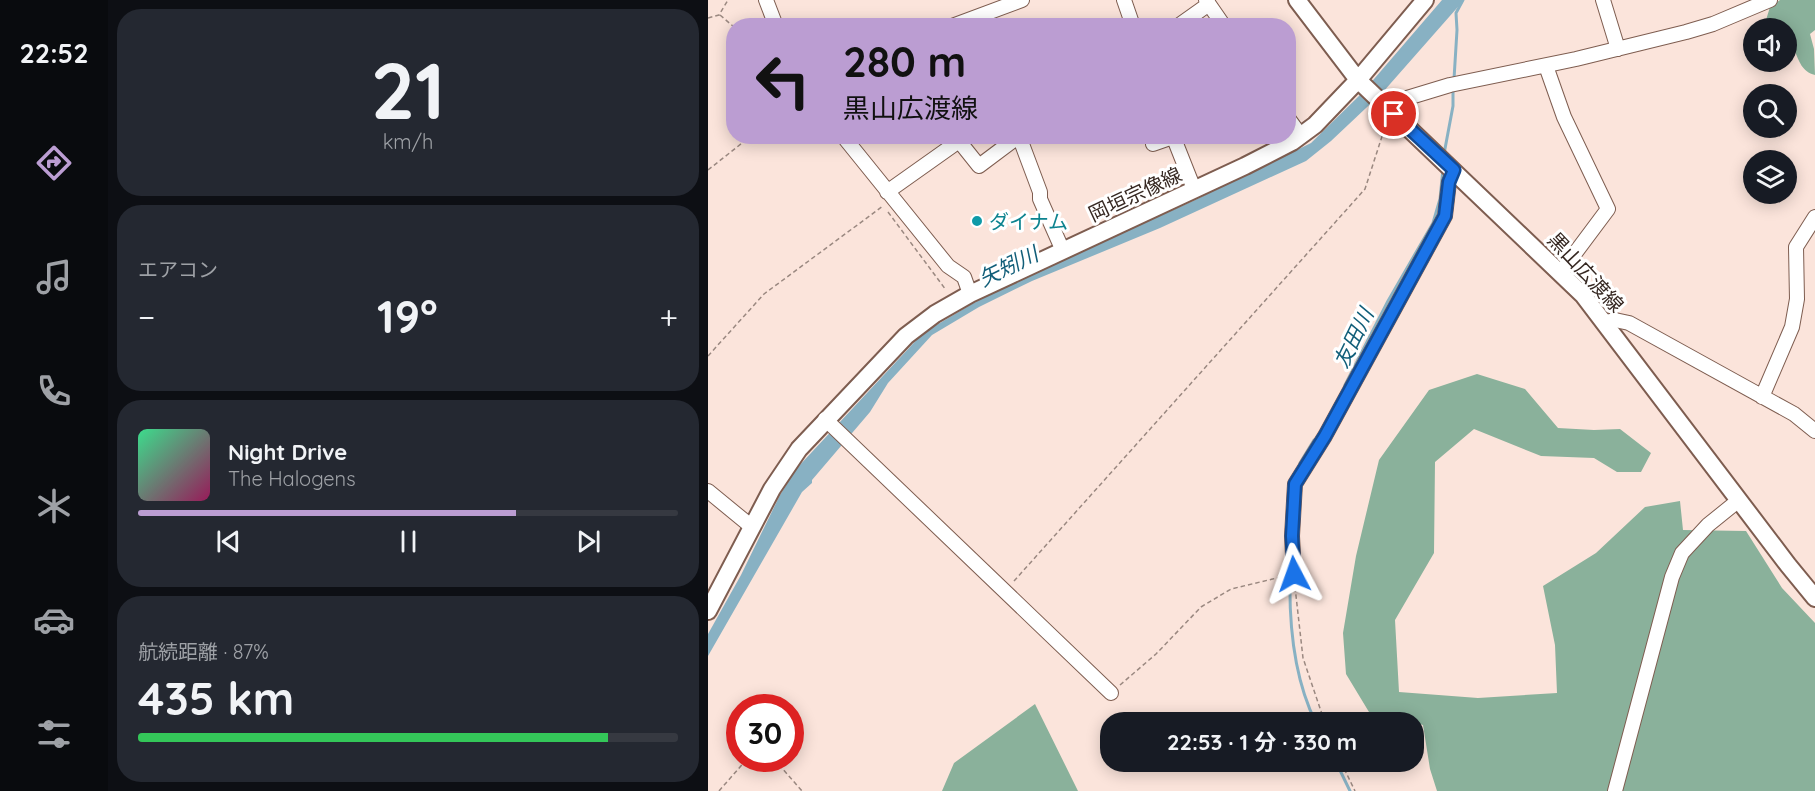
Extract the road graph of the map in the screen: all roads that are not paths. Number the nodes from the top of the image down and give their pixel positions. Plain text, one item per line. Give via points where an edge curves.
1 (766, 0) edge
2 (1022, 0) edge
3 (1124, 0) edge
4 (1297, 0) edge
5 (1425, 0) edge
6 (1603, 0) edge
7 (1770, 0) edge
8 (1208, 2) edge
9 (773, 18) edge
10 (983, 18) edge
11 (1130, 18) edge
12 (1188, 18) edge
13 (1219, 18) edge
14 (1618, 49) junction
15 (1546, 66) junction
16 (1358, 80) junction
17 (1389, 110) junction
18 (1296, 129) edge
19 (1301, 136) junction
20 (1296, 139) edge
21 (849, 144) edge
22 (952, 144) edge
23 (964, 144) edge
24 (1009, 144) edge
25 (1022, 144) edge
26 (1176, 144) edge
27 (1286, 144) edge
28 (1454, 170) junction
29 (1194, 189) junction
30 (887, 192) junction
31 (1815, 217) edge
32 (1063, 251) junction
33 (1561, 272) junction
34 (963, 298) junction
35 (1605, 322) junction
36 (1762, 397) junction
37 (825, 418) junction
38 (1815, 431) edge
39 (708, 491) edge
40 (1739, 500) junction
41 (752, 527) junction
42 (1294, 574) road end
43 (1815, 598) edge
44 (708, 611) edge
45 (1111, 693) road end
46 (1615, 791) edge

1 - 9 street
2 - 10 street
3 - 11 street
4 - 16 main road, 黒山広渡線
5 - 16 main road, 岡垣宗像線
6 - 14 street
7 - 14 street via 1713,24
8 - 12 street
8 - 13 street
14 - 15 street
15 - 17 street via 1450,85
15 - 33 street via 1564,117 1608,209
16 - 17 main road, 黒山広渡線
16 - 19 main road, 岡垣宗像線
17 - 28 main road, 黒山広渡線
18 - 19 street
19 - 20 main road, 岡垣宗像線
21 - 30 street
22 - 30 street
23 - 24 street via 979,166
25 - 32 street
26 - 29 street
27 - 29 main road, 岡垣宗像線
28 - 33 main road, 黒山広渡線
28 - 42 street via 1445,216 1295,484
29 - 32 main road, 岡垣宗像線
30 - 34 street via 948,266 964,278
31 - 36 street via 1796,247 1797,299 1792,327
32 - 34 main road, 岡垣宗像線
33 - 35 main road, 黒山広渡線
34 - 37 main road, 岡垣宗像線 via 906,336
35 - 36 street via 1629,323
35 - 40 main road, 黒山広渡線
36 - 38 street
37 - 41 main road, 岡垣宗像線 via 786,466
37 - 45 street
39 - 41 street
40 - 43 main road, 黒山広渡線
40 - 46 street via 1682,553 1672,577
41 - 44 main road, 岡垣宗像線

